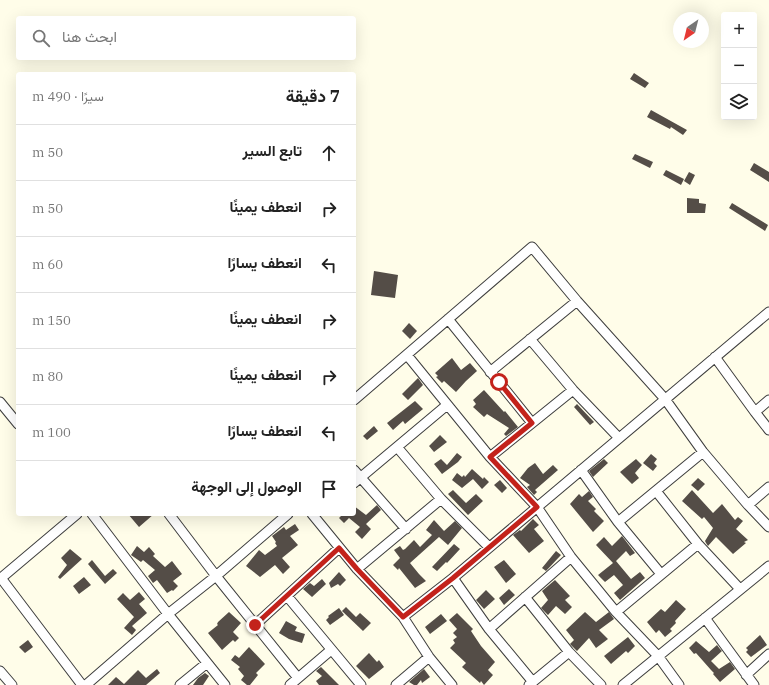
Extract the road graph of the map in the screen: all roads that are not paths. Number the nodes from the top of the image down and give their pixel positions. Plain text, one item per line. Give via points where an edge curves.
1 (577, 301) junction
2 (769, 312) edge
3 (448, 319) junction
4 (530, 339) junction
5 (407, 355) junction
6 (715, 357) junction
7 (490, 372) junction
8 (573, 390) junction
9 (356, 398) edge
10 (665, 399) junction
11 (769, 400) edge
12 (0, 402) edge
13 (447, 405) junction
14 (755, 412) junction
15 (16, 422) edge
16 (532, 423) junction
17 (769, 430) edge
18 (619, 438) junction
19 (397, 447) junction
20 (703, 452) junction
21 (490, 457) junction
22 (581, 470) junction
23 (357, 480) edge
24 (769, 487) edge
25 (656, 491) junction
26 (442, 499) junction
27 (748, 505) junction
28 (537, 507) junction
29 (75, 516) edge
30 (94, 516) edge
31 (171, 516) edge
32 (286, 516) edge
33 (315, 516) edge
34 (618, 522) junction
35 (769, 527) edge
36 (406, 530) junction
37 (698, 544) junction
38 (489, 547) junction
39 (339, 548) junction
40 (571, 557) junction
41 (769, 566) edge
42 (357, 569) junction
43 (661, 574) junction
44 (216, 576) junction
45 (453, 578) junction
46 (1, 579) edge
47 (740, 589) junction
48 (287, 596) junction
49 (525, 597) junction
50 (616, 612) junction
51 (168, 614) junction
52 (403, 617) junction
53 (705, 618) junction
54 (255, 625) junction
55 (489, 629) junction
56 (331, 650) junction
57 (569, 652) junction
58 (769, 654) edge
59 (429, 656) junction
60 (658, 656) junction
61 (207, 662) junction
62 (0, 671) edge
63 (746, 675) junction
64 (298, 678) junction
65 (531, 683) edge
66 (12, 685) edge
67 (82, 685) edge
68 (86, 685) edge
69 (180, 685) edge
70 (225, 685) edge
71 (290, 685) edge
72 (361, 685) edge
73 (396, 685) edge
74 (452, 685) edge
75 (601, 685) edge
76 (623, 685) edge
77 (679, 685) edge
78 (754, 685) edge

1 - 3 street via 532,247
1 - 4 street
1 - 10 street
2 - 6 street
3 - 5 street
3 - 7 street
4 - 7 street
4 - 8 street
5 - 9 street
5 - 13 street
6 - 10 street
6 - 14 street
7 - 16 street
8 - 16 street
8 - 18 street
10 - 18 street
10 - 20 street
11 - 14 street
12 - 15 street
13 - 19 street
13 - 21 street
14 - 17 street
16 - 21 street
18 - 22 street
19 - 23 street
19 - 26 street
20 - 25 street
20 - 27 street
21 - 28 street
22 - 28 street
22 - 34 street
23 - 36 street
24 - 27 street
25 - 34 street
25 - 37 street
26 - 36 street
26 - 38 street
27 - 35 street
28 - 38 street
28 - 40 street
29 - 46 street
30 - 51 street
31 - 44 street
32 - 44 street
33 - 39 street
34 - 43 street
36 - 42 street
37 - 43 street
37 - 47 street
38 - 45 street
39 - 42 street
39 - 48 street
40 - 49 street
40 - 50 street
41 - 47 street
42 - 52 street
43 - 50 street
44 - 51 street
44 - 54 street
45 - 52 street
45 - 55 street
46 - 67 street
47 - 53 street
48 - 54 street
48 - 56 street
49 - 55 street
49 - 57 street
50 - 60 street
51 - 61 street
51 - 68 street
52 - 59 street
53 - 60 street
53 - 63 street
54 - 64 street
55 - 65 street
56 - 64 street
56 - 72 street
57 - 65 street
57 - 75 street
58 - 63 street
59 - 73 street
59 - 74 street
60 - 76 street
60 - 77 street
61 - 69 street
61 - 70 street
62 - 66 street
63 - 78 street
64 - 71 street

